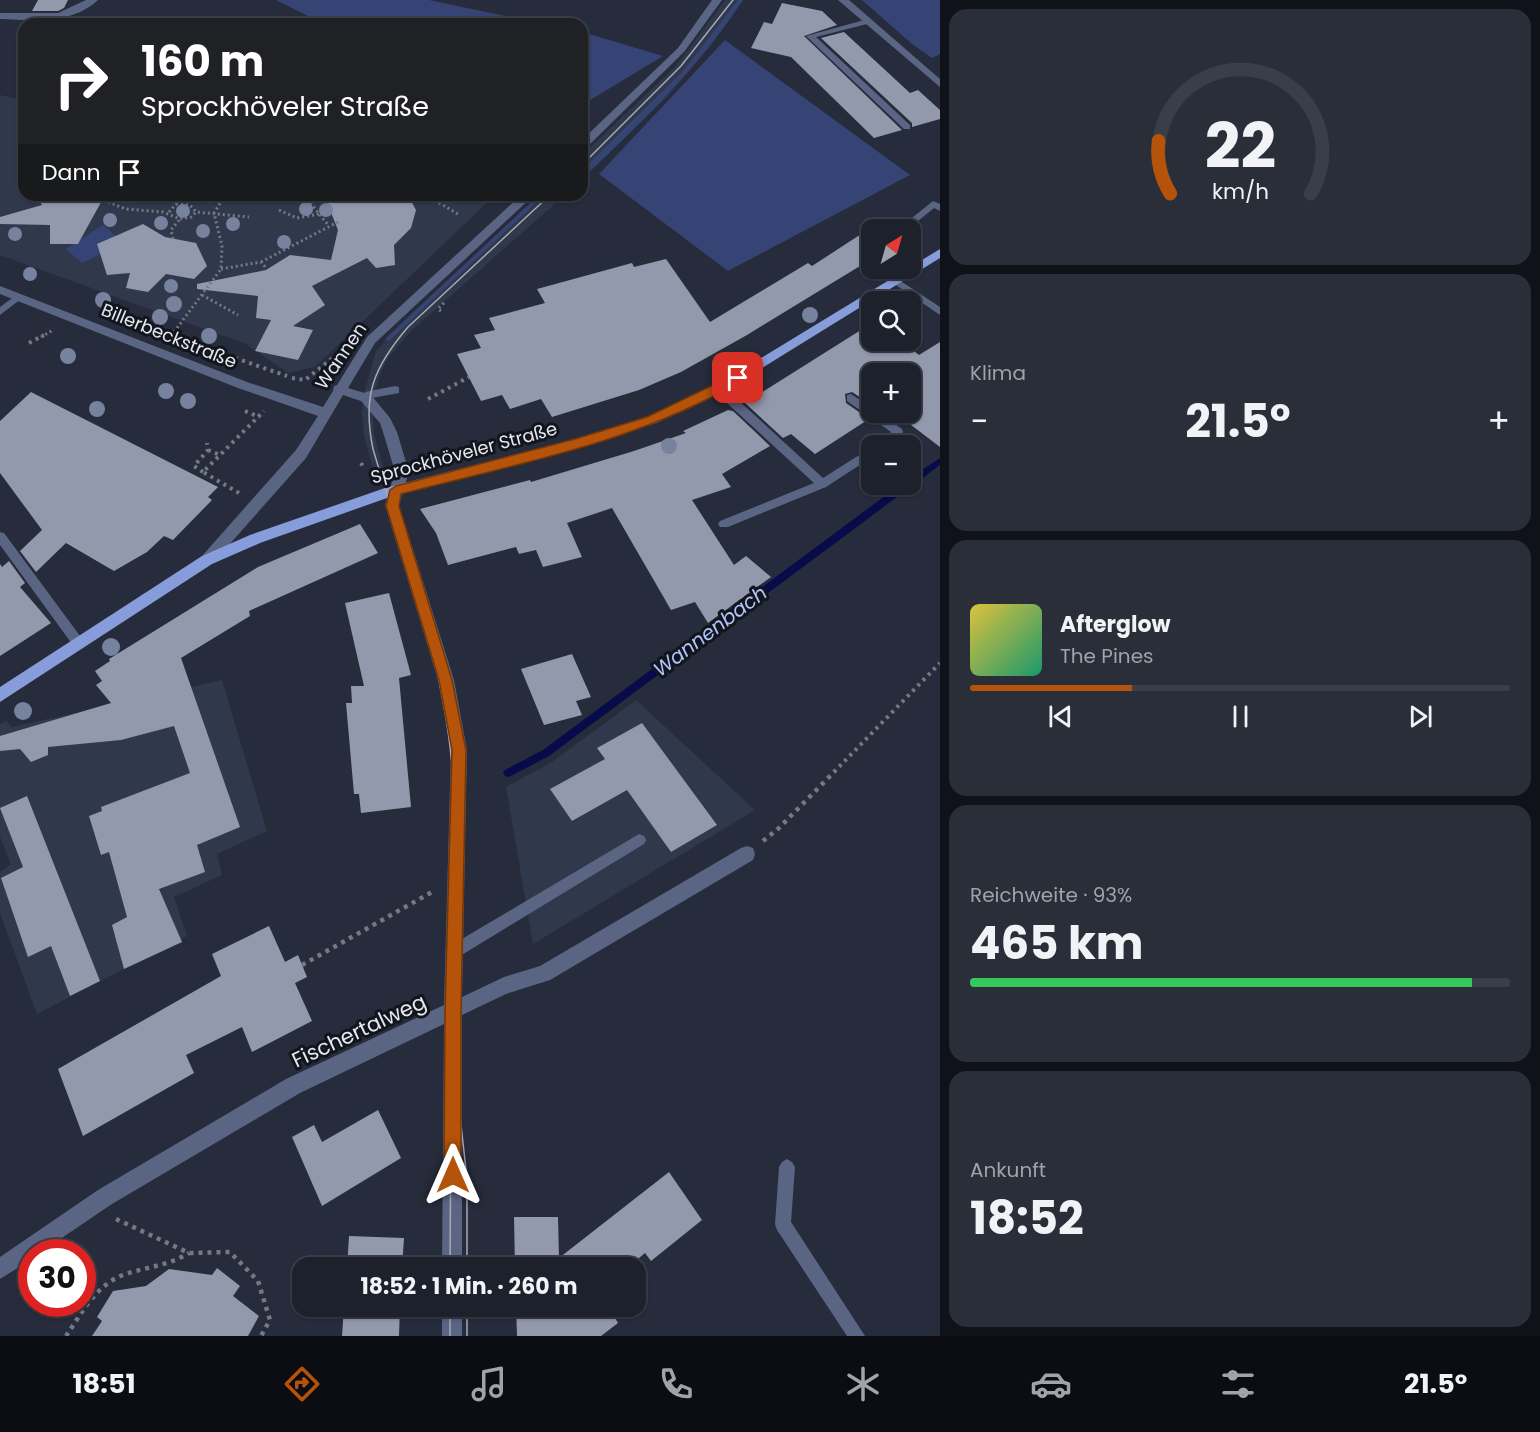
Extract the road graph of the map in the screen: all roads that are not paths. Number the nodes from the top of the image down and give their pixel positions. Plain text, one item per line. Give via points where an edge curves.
1 (93, 0) edge
2 (717, 0) edge
3 (843, 0) edge
4 (0, 16) edge
5 (868, 21) junction
6 (940, 84) edge
7 (907, 127) dead end
8 (588, 140) edge
9 (521, 201) edge
10 (940, 208) edge
11 (915, 219) edge
12 (940, 253) edge
13 (896, 281) junction
14 (0, 290) edge
15 (18, 297) junction
16 (0, 312) edge
17 (940, 312) edge
18 (719, 388) junction
19 (338, 389) junction
20 (395, 390) dead end
21 (366, 398) junction
22 (851, 398) dead end
23 (325, 413) junction
24 (894, 435) edge
25 (861, 458) edge
26 (822, 484) junction
27 (396, 490) junction
28 (724, 524) dead end
29 (0, 537) edge
30 (207, 560) junction
31 (79, 644) junction
32 (0, 695) edge
33 (639, 840) dead end
34 (747, 854) road end
35 (455, 951) junction
36 (453, 1012) junction
37 (787, 1167) dead end
38 (452, 1257) edge
39 (0, 1269) edge
40 (452, 1317) edge
41 (452, 1336) edge
42 (857, 1336) edge

1 - 4 street via 62,17
2 - 8 street via 681,50
3 - 5 street
5 - 6 street
5 - 7 lane via 810,36
9 - 19 street, Wannen via 370,340
10 - 11 lane via 933,204
12 - 13 main road, Sprockhöveler Straße
13 - 17 lane
13 - 18 main road, Sprockhöveler Straße
14 - 15 street, Billerbeckstraße
15 - 16 lane
15 - 23 street, Billerbeckstraße via 245,387
18 - 26 lane
18 - 27 main road, Sprockhöveler Straße via 651,420 575,444
19 - 21 street
19 - 23 street, Wannen
20 - 21 lane
21 - 27 street via 390,432 402,472
22 - 24 lane via 898,432
23 - 30 street, Wannen via 302,453
25 - 26 lane
26 - 28 lane
27 - 30 main road, Sprockhöveler Straße via 303,521
27 - 35 street via 392,506 446,680 459,750
29 - 31 lane
30 - 31 main road, Sprockhöveler Straße
31 - 32 main road, Sprockhöveler Straße
33 - 35 lane
34 - 36 street, Fischertalweg via 544,974 504,986
35 - 36 street
36 - 38 street
36 - 39 street, Fischertalweg via 293,1086 105,1197
37 - 42 lane via 783,1224
40 - 41 street

